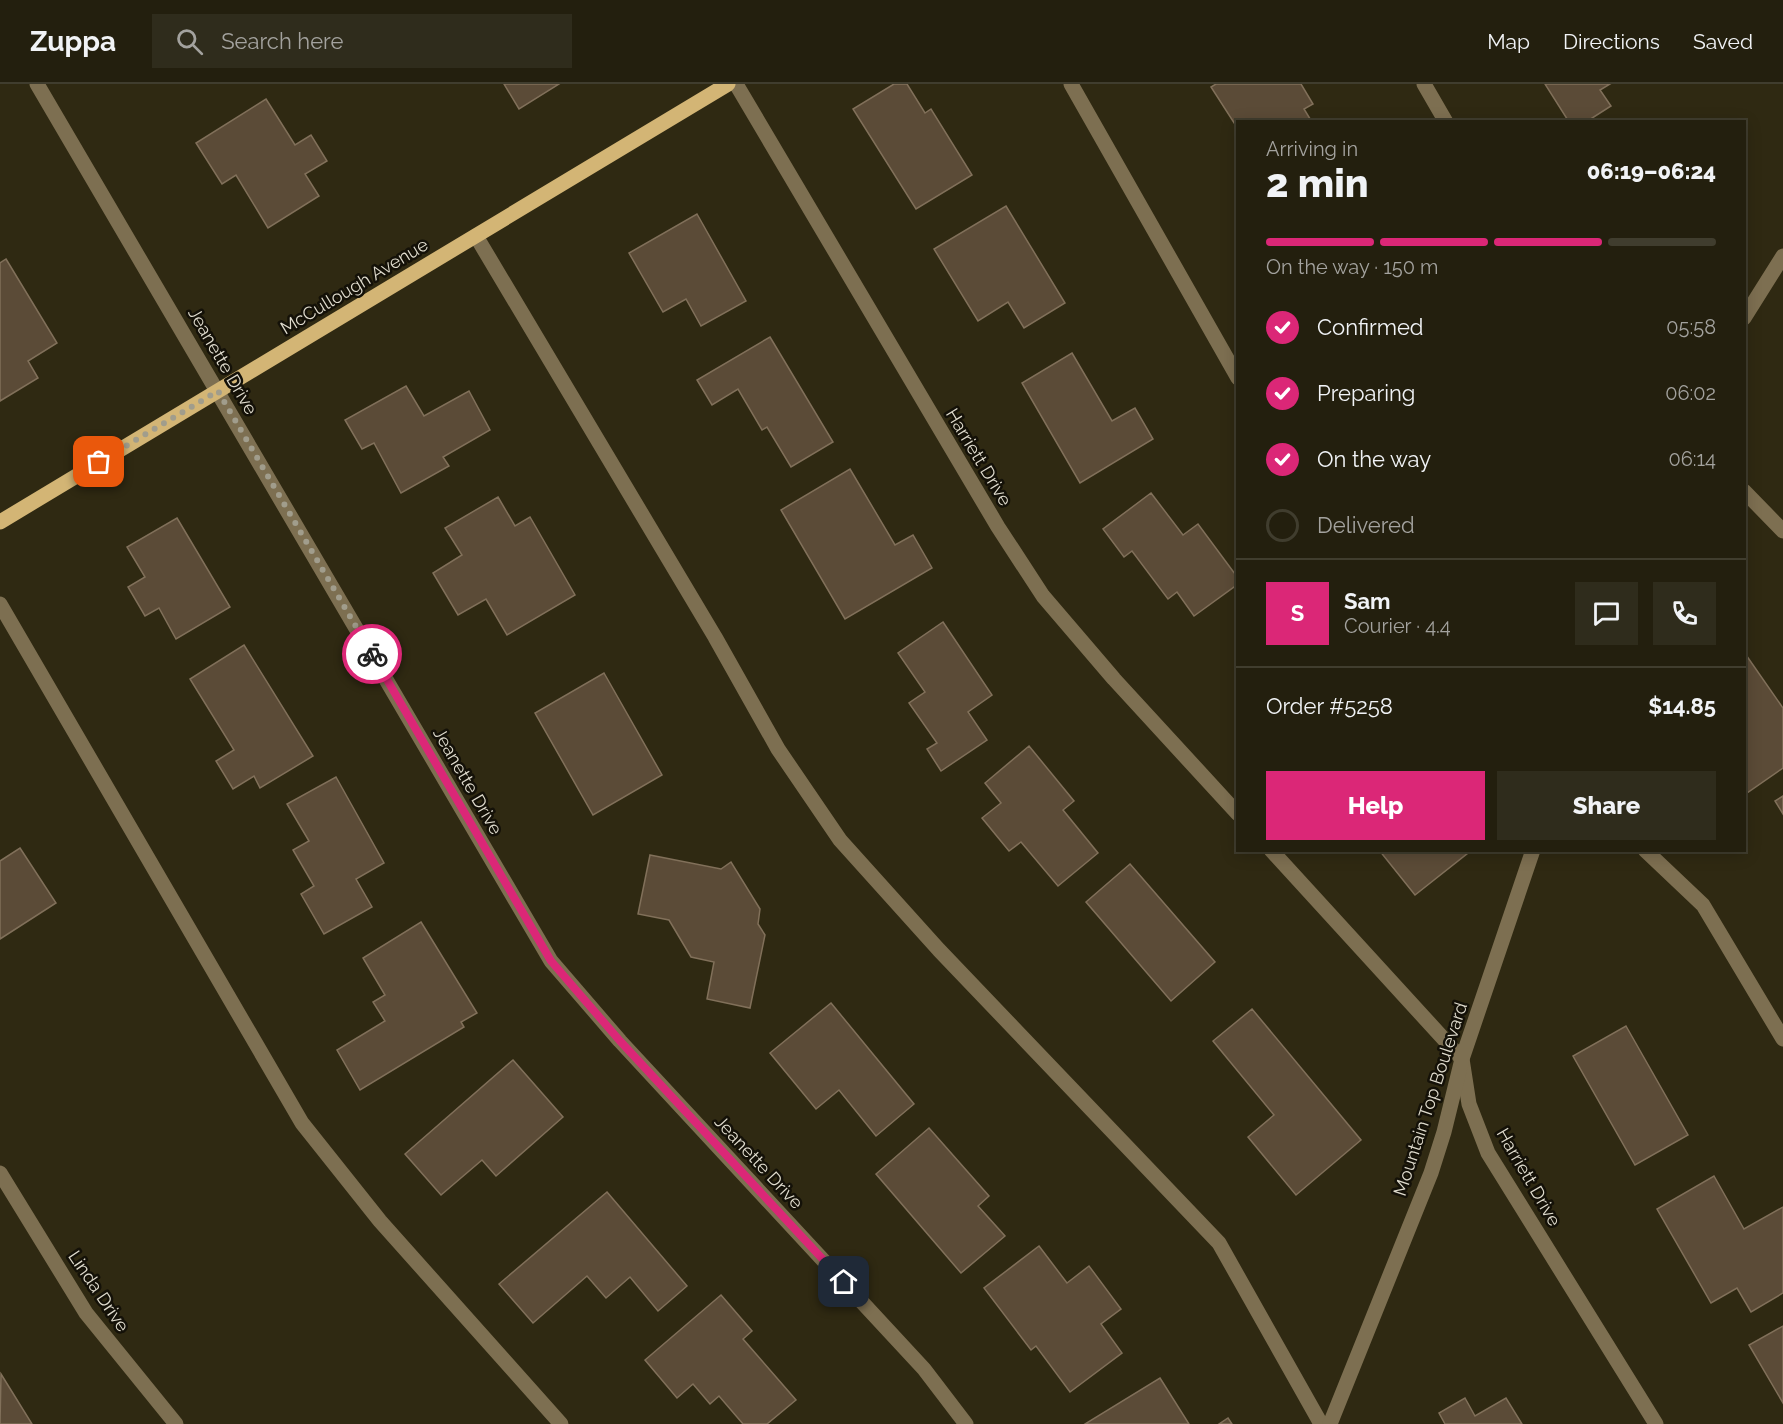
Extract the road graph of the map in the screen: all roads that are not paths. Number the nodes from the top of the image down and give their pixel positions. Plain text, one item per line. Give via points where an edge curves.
1 (37, 84) edge
2 (728, 84) edge
3 (736, 84) edge
4 (1071, 84) edge
5 (1424, 84) edge
6 (1445, 120) edge
7 (476, 236) junction
8 (1783, 255) edge
9 (1746, 315) edge
10 (1236, 374) edge
11 (218, 391) junction
12 (1746, 493) edge
13 (0, 522) edge
14 (1783, 531) edge
15 (0, 604) edge
16 (1236, 812) edge
17 (1273, 852) edge
18 (1532, 852) edge
19 (1647, 852) edge
20 (1783, 1039) edge
21 (1462, 1059) junction
22 (0, 1173) edge
23 (177, 1424) edge
24 (561, 1424) edge
25 (966, 1424) edge
26 (1322, 1424) edge
27 (1330, 1424) edge
28 (1656, 1424) edge

1 - 11 street, Jeanette Drive
2 - 7 main road, McCullough Avenue
3 - 16 street, Harriett Drive via 998,528 1043,596
4 - 10 street
5 - 6 street
7 - 11 main road, McCullough Avenue
7 - 26 street via 778,749 840,840 939,950 1219,1243
8 - 9 street
11 - 13 main road, McCullough Avenue
11 - 25 street, Jeanette Drive via 551,961 628,1050 924,1368
12 - 14 street
15 - 24 street via 302,1123 380,1221
17 - 21 street
18 - 21 street, Mountain Top Boulevard
19 - 20 street via 1702,905
21 - 27 street, Mountain Top Boulevard via 1431,1173
21 - 28 street, Harriett Drive via 1469,1104 1488,1154
22 - 23 street, Linda Drive via 86,1313

